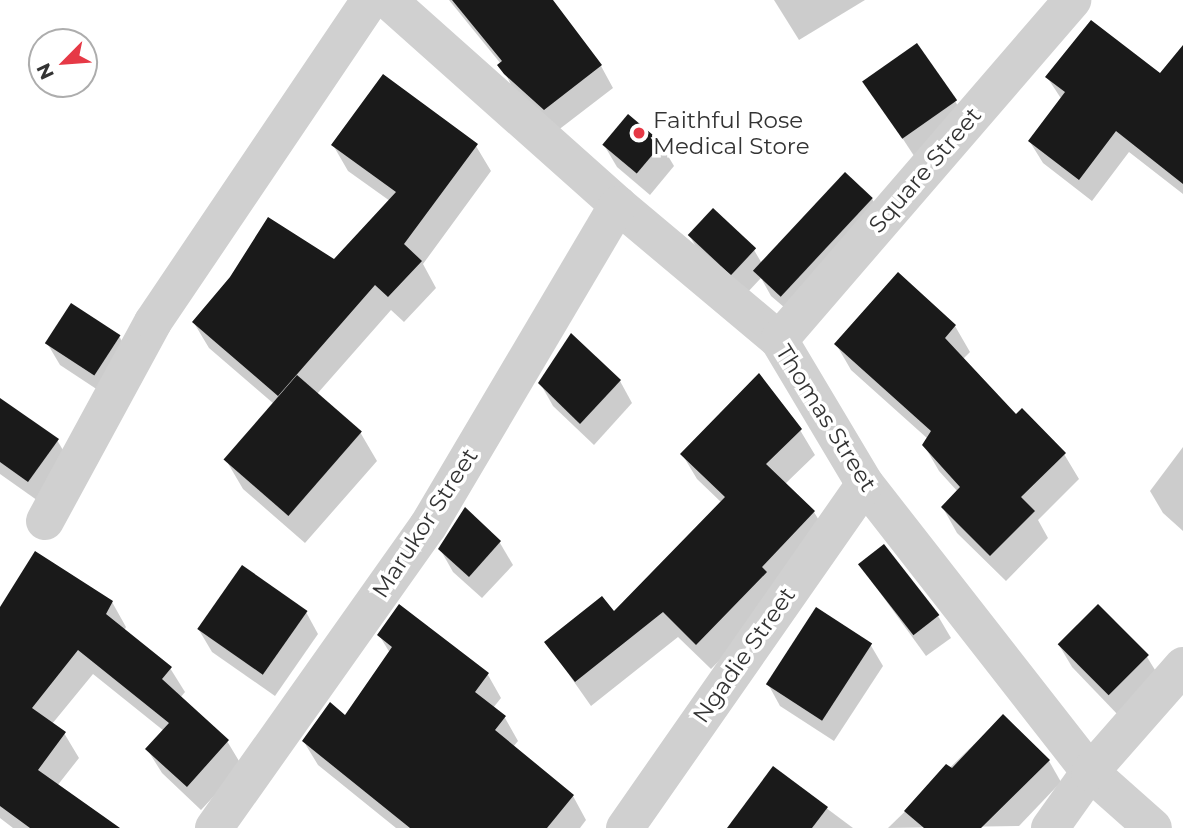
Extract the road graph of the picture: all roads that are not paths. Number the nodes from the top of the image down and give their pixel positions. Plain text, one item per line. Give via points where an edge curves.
1 (370, 0) edge
2 (388, 0) edge
3 (1072, 0) edge
4 (618, 205) junction
5 (779, 340) junction
6 (865, 484) junction
7 (45, 521) dead end
8 (1183, 666) edge
9 (1090, 772) junction
10 (214, 828) edge
11 (625, 828) edge
12 (1050, 828) edge
13 (1153, 828) edge

1 - 7 street via 153,322
2 - 4 street, Thomas Street
3 - 5 street, Square Street
4 - 5 street, Thomas Street
4 - 10 street, Marukor Street via 428,526
5 - 6 street, Thomas Street
6 - 9 street, Thomas Street
6 - 11 street, Ngadie Street
8 - 9 street
9 - 12 street
9 - 13 street, Thomas Street

